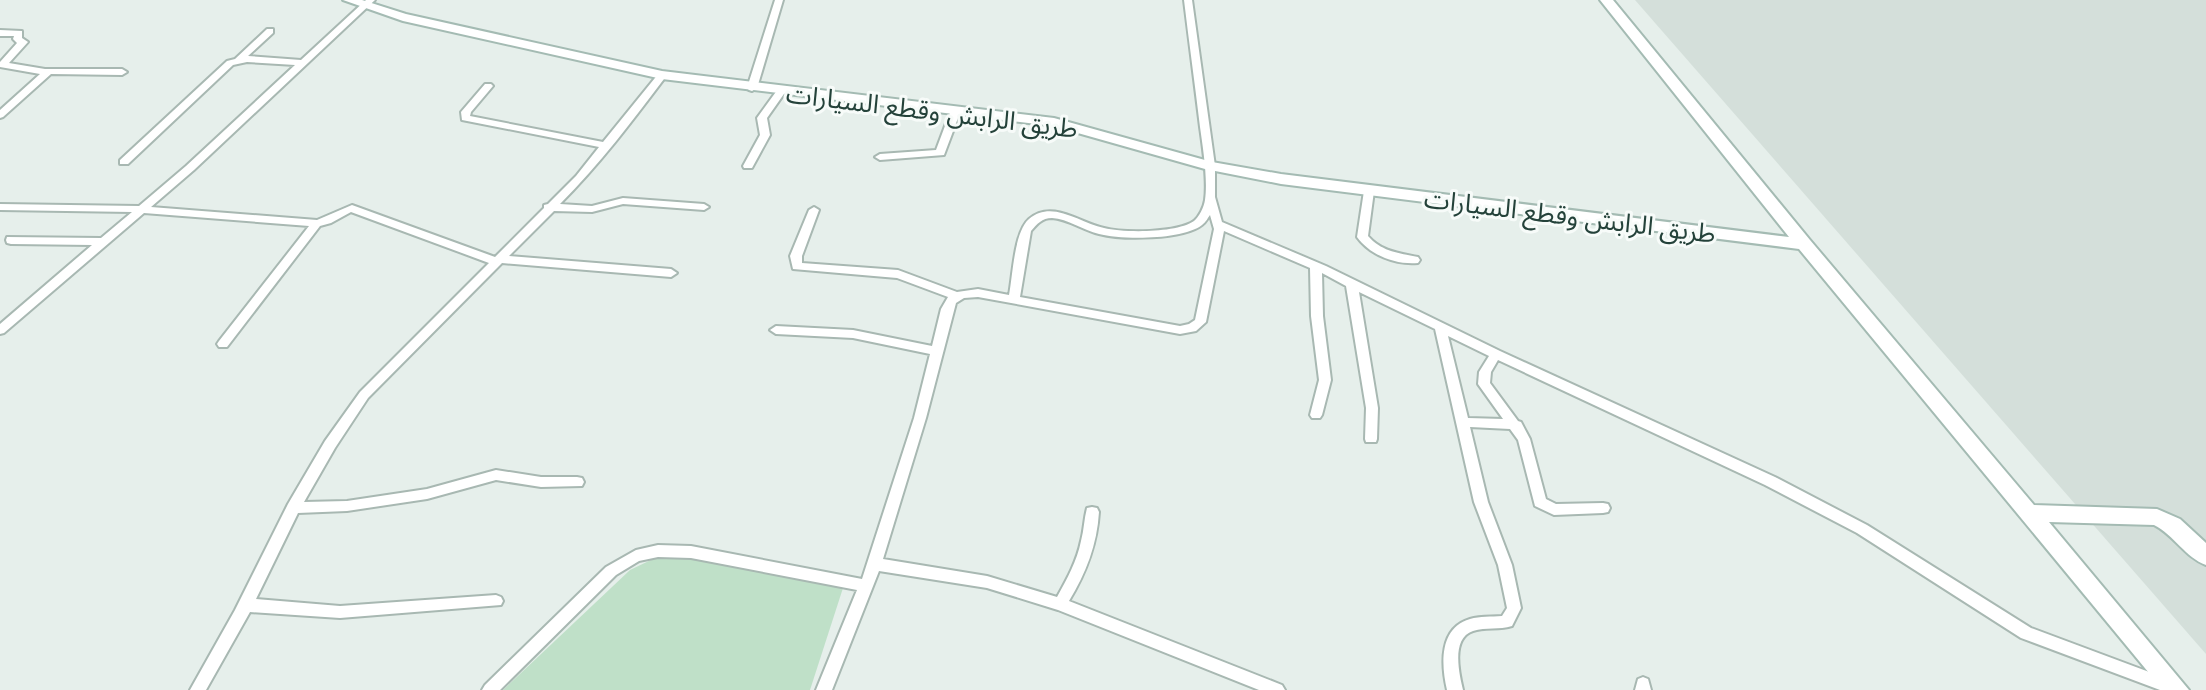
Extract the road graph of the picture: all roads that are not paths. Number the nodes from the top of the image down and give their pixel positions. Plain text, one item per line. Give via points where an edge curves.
1 (349, 0) edge
2 (779, 0) edge
3 (1188, 0) edge
4 (1606, 0) edge
5 (369, 3) edge
6 (270, 31) dead end
7 (0, 33) edge
8 (240, 59) junction
9 (303, 63) junction
10 (45, 72) junction
11 (122, 72) dead end
12 (662, 75) junction
13 (488, 86) dead end
14 (752, 88) junction
15 (781, 91) junction
16 (956, 110) junction
17 (0, 115) edge
18 (607, 146) junction
19 (880, 157) dead end
20 (124, 162) dead end
21 (748, 166) dead end
22 (1210, 166) junction
23 (1369, 191) junction
24 (1210, 201) junction
25 (0, 207) edge
26 (548, 207) junction
27 (704, 207) dead end
28 (139, 209) junction
29 (814, 210) dead end
30 (317, 223) junction
31 (1218, 224) junction
32 (11, 240) dead end
33 (102, 242) junction
34 (1804, 244) junction
35 (497, 260) junction
36 (1414, 260) dead end
37 (1316, 267) junction
38 (671, 273) dead end
39 (1352, 285) junction
40 (957, 296) junction
41 (1014, 300) junction
42 (1440, 327) junction
43 (0, 330) edge
44 (776, 330) dead end
45 (223, 344) dead end
46 (937, 351) junction
47 (1496, 354) junction
48 (1316, 415) dead end
49 (1462, 422) junction
50 (1516, 425) junction
51 (1371, 439) dead end
52 (577, 482) dead end
53 (293, 508) junction
54 (1603, 508) dead end
55 (1092, 512) dead end
56 (2029, 513) junction
57 (2206, 556) edge
58 (875, 564) junction
59 (867, 586) junction
60 (496, 601) dead end
61 (1060, 604) junction
62 (246, 605) junction
63 (1258, 687) edge
64 (2176, 689) edge
65 (198, 690) edge
66 (490, 690) edge
67 (824, 690) edge
68 (1277, 690) edge
69 (1455, 690) edge

1 - 5 main road, طريق الرابش وقطع السيارات
2 - 14 street
3 - 22 street
4 - 34 main road
5 - 9 street
5 - 12 main road, طريق الرابش وقطع السيارات via 487,38
6 - 8 street
7 - 10 street via 17,32 23,42 2,65
8 - 9 street
8 - 20 street
9 - 28 street
10 - 11 street
10 - 17 street
12 - 14 main road, طريق الرابش وقطع السيارات
12 - 18 street
13 - 18 street via 465,118
14 - 15 main road, طريق الرابش وقطع السيارات
15 - 16 main road, طريق الرابش وقطع السيارات
15 - 21 street via 762,118 765,135
16 - 19 street via 940,153
16 - 22 main road, طريق الرابش وقطع السيارات via 1072,126
18 - 26 street
22 - 23 main road, طريق الرابش وقطع السيارات
22 - 24 street
23 - 34 main road, طريق الرابش وقطع السيارات
23 - 36 street via 1362,237 1391,257
24 - 31 street
24 - 41 street via 1202,220 1184,230 1102,232 1061,215 1041,216 1026,230
25 - 28 street
26 - 27 street via 592,209 623,201
26 - 35 street
28 - 30 street
28 - 33 street
29 - 40 street via 797,266 898,274
30 - 35 street via 352,208
30 - 45 street
31 - 37 street
31 - 41 street via 1202,319 1192,328 1170,329
32 - 33 street
33 - 43 street
34 - 56 main road
35 - 38 street
35 - 53 street via 364,395
37 - 39 street
37 - 48 street via 1325,380
39 - 42 street
39 - 51 street via 1372,408
40 - 41 street
40 - 46 street via 948,304
42 - 47 street
42 - 49 street
44 - 46 street via 853,334
46 - 58 street
47 - 50 street via 1484,384
47 - 64 street via 1862,529 2026,633
49 - 50 street
49 - 69 street via 1514,608 1507,621 1468,626 1458,633 1449,662
50 - 54 street via 1542,505 1554,510
52 - 53 street via 496,475 427,494
53 - 62 street
55 - 61 street via 1085,560
56 - 57 main road via 2157,517
56 - 64 main road
58 - 59 street
58 - 61 street via 987,582
59 - 66 street via 691,552 636,556 611,571
59 - 67 street
60 - 62 street via 340,612
61 - 63 street
62 - 65 street
63 - 68 street

